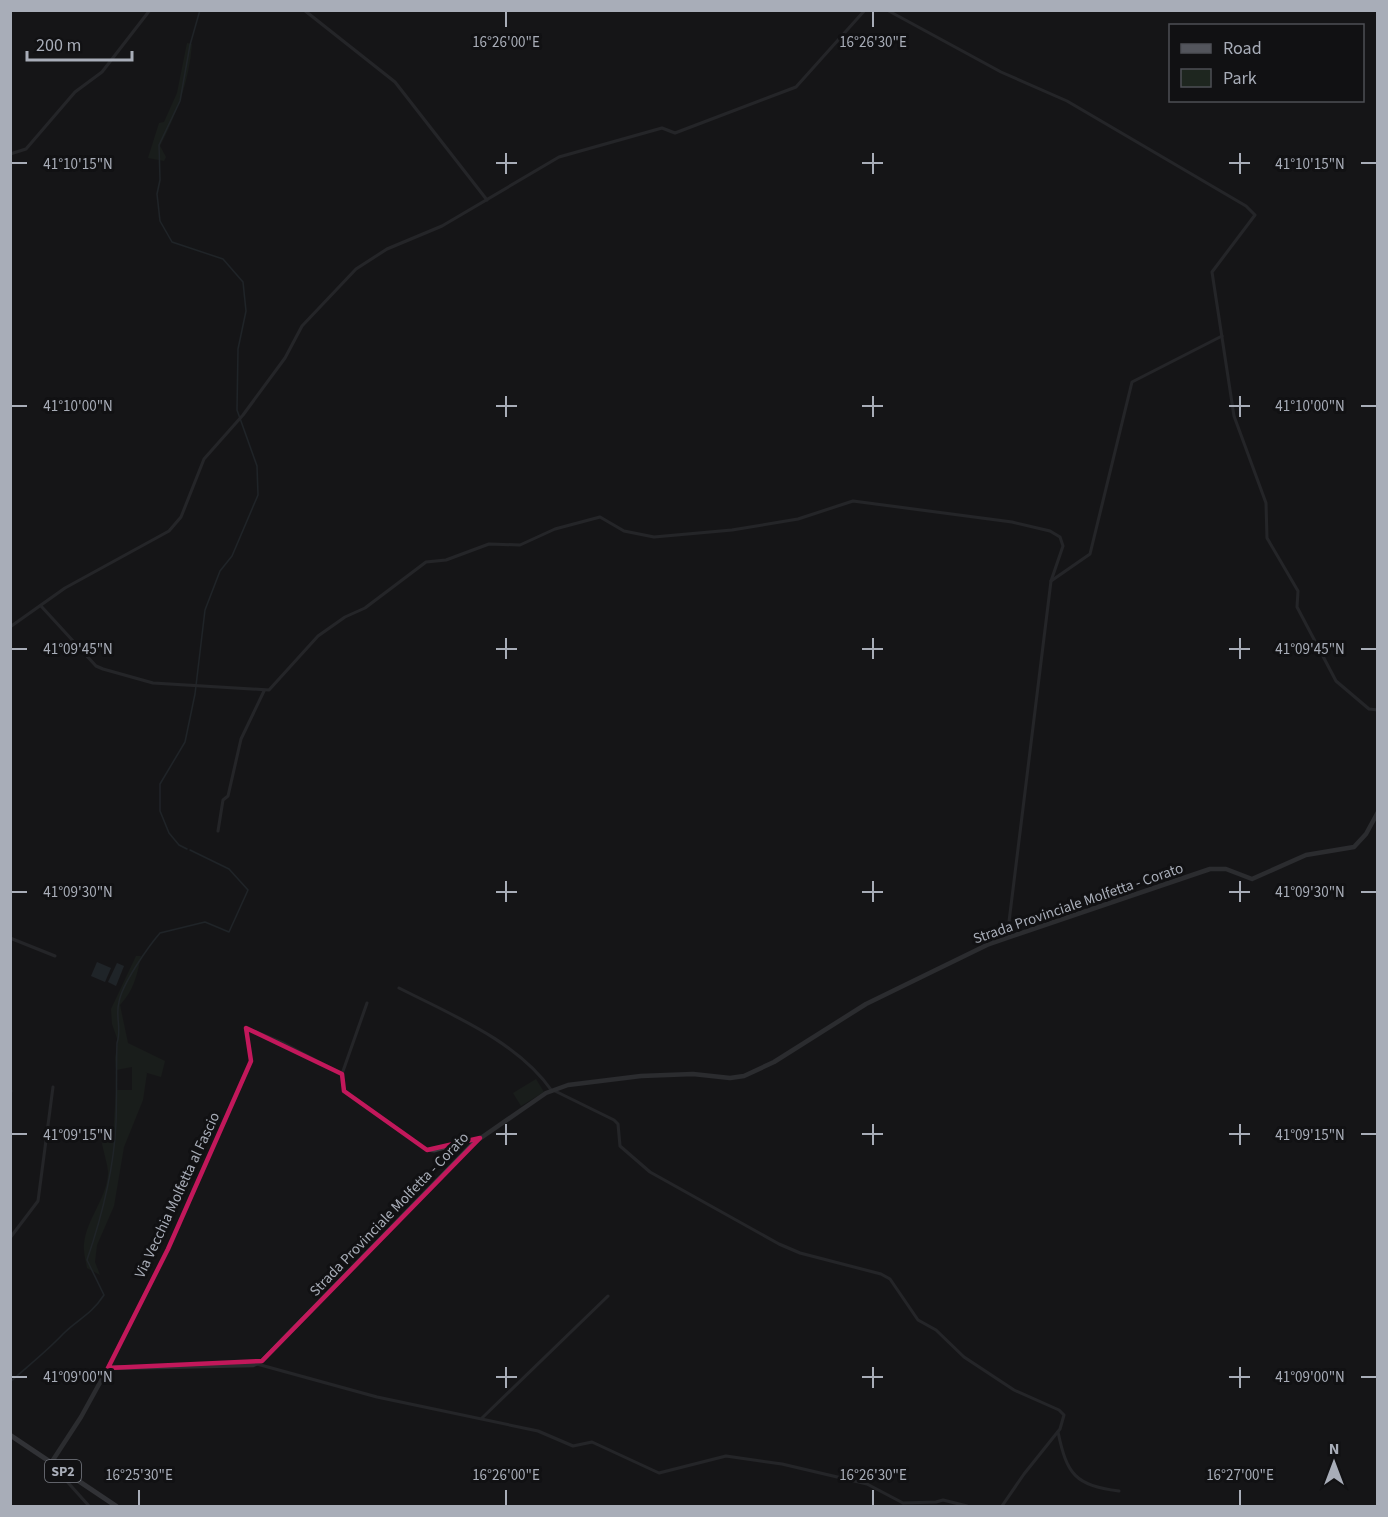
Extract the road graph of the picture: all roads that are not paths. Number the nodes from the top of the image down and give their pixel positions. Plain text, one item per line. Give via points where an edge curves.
1 (150, 10) edge
2 (304, 10) edge
3 (865, 10) edge
4 (886, 10) edge
5 (10, 154) edge
6 (488, 200) junction
7 (1222, 336) junction
8 (1051, 581) junction
9 (41, 606) junction
10 (10, 627) edge
11 (264, 690) junction
12 (1377, 710) edge
13 (1377, 812) edge
14 (218, 831) dead end
15 (10, 938) edge
16 (1007, 938) junction
17 (55, 956) dead end
18 (399, 988) dead end
19 (367, 1003) dead end
20 (342, 1074) junction
21 (53, 1087) dead end
22 (553, 1090) junction
23 (480, 1138) junction
24 (10, 1238) edge
25 (608, 1296) dead end
26 (257, 1364) junction
27 (108, 1368) junction
28 (482, 1418) junction
29 (1058, 1432) junction
30 (10, 1435) edge
31 (51, 1463) junction
32 (1119, 1491) dead end
33 (89, 1506) edge
34 (116, 1506) edge
35 (967, 1506) edge
36 (1002, 1506) edge

1 - 5 street via 102,72 75,92 26,149
2 - 6 street via 395,82
3 - 6 street via 796,87 675,133 662,129 559,157
4 - 7 street via 1001,72 1067,101 1251,210 1255,215 1212,272
6 - 9 street via 442,226 387,249 356,269 303,326 243,415 204,459 181,517 169,531 65,588
7 - 8 street via 1132,382 1090,554
7 - 12 street via 1234,416 1266,503 1267,538 1298,591 1297,607 1336,681 1369,709
8 - 11 street via 1063,546 1060,537 1012,522 854,501 788,521 654,537 624,531 600,517 555,529 520,545 489,544 447,560 426,562 318,636 287,674
8 - 16 street
9 - 10 street
9 - 11 street via 96,666 153,683
11 - 14 street via 241,739
13 - 16 street, Strada Provinciale Molfetta - Corato via 1354,847 1306,855 1252,879 1226,869 1210,869
15 - 17 street
16 - 22 street, Strada Provinciale Molfetta - Corato via 866,1004 774,1062 744,1076 641,1076
18 - 22 street via 515,1053
19 - 20 street
20 - 23 street via 344,1091 427,1150
20 - 27 street, Via Vecchia Molfetta al Fascio via 246,1028 251,1061 168,1249
21 - 24 street via 38,1201
22 - 23 street, Strada Provinciale Molfetta - Corato
22 - 29 street via 614,1120 620,1146 650,1172 779,1244 890,1279 918,1320 936,1330 964,1357 1014,1390 1059,1410 1064,1422
23 - 26 street, Strada Provinciale Molfetta - Corato
25 - 28 street
26 - 27 street
26 - 28 street via 377,1397
27 - 31 street
28 - 35 street via 538,1431 573,1446 592,1442 659,1473 726,1456 782,1464 867,1484 903,1503 943,1500
29 - 32 street via 1065,1464 1076,1477 1090,1486
29 - 36 street
30 - 31 main road, SP2
31 - 33 street
31 - 34 main road, SP2

